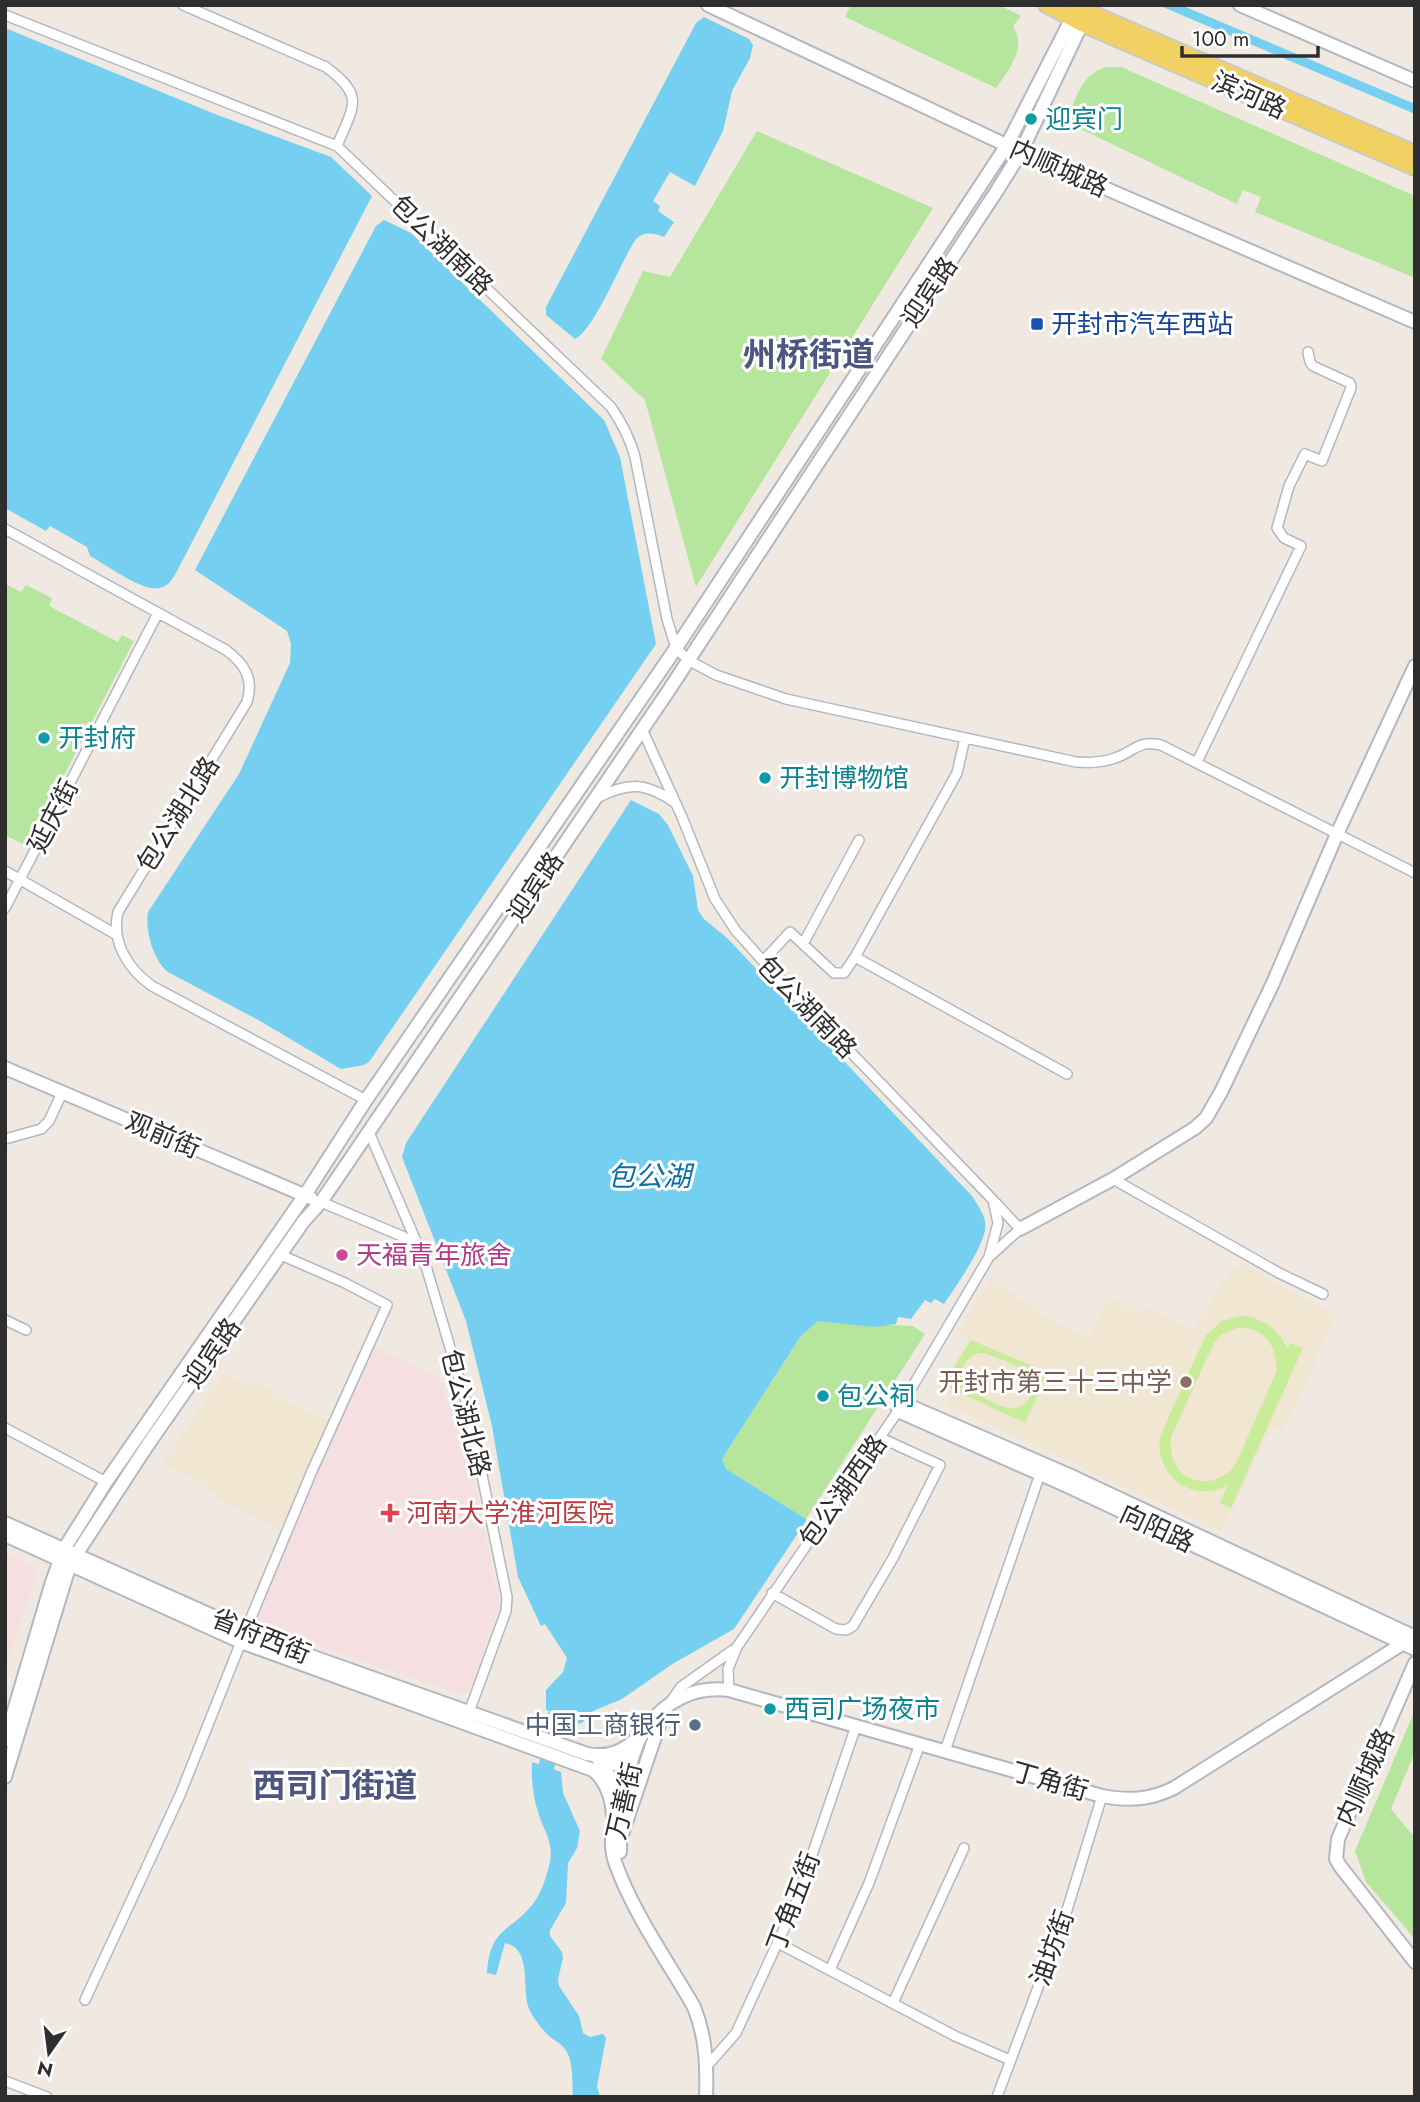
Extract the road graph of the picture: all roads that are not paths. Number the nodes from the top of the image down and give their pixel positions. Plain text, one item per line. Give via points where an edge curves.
1 (183, 5) edge
2 (708, 5) edge
3 (1046, 5) edge
4 (1240, 5) edge
5 (1080, 11) edge
6 (5, 15) edge
7 (1415, 81) edge
8 (1007, 145) junction
9 (337, 146) junction
10 (1021, 152) junction
11 (1415, 153) edge
12 (1415, 168) edge
13 (1415, 322) edge
14 (1308, 352) dead end
15 (5, 530) edge
16 (158, 614) junction
17 (676, 648) junction
18 (688, 660) junction
19 (1415, 666) edge
20 (642, 729) junction
21 (965, 738) junction
22 (1197, 762) junction
23 (594, 800) junction
24 (676, 803) junction
25 (1337, 834) junction
26 (859, 840) dead end
27 (5, 871) edge
28 (1415, 873) edge
29 (20, 880) junction
30 (5, 908) edge
31 (117, 935) junction
32 (803, 944) junction
33 (855, 957) junction
34 (762, 961) junction
35 (5, 1068) edge
36 (1067, 1074) dead end
37 (62, 1093) junction
38 (366, 1100) junction
39 (369, 1132) junction
40 (5, 1139) edge
41 (1113, 1179) junction
42 (305, 1195) junction
43 (993, 1200) junction
44 (321, 1202) junction
45 (1020, 1229) junction
46 (281, 1255) junction
47 (423, 1255) junction
48 (989, 1257) junction
49 (1323, 1294) dead end
50 (5, 1320) edge
51 (26, 1330) dead end
52 (900, 1407) junction
53 (5, 1428) edge
54 (881, 1438) junction
55 (1040, 1474) junction
56 (106, 1482) junction
57 (5, 1523) edge
58 (5, 1535) edge
59 (67, 1557) junction
60 (772, 1593) junction
61 (243, 1637) junction
62 (1415, 1637) edge
63 (1409, 1646) edge
64 (737, 1647) junction
65 (1415, 1663) edge
66 (1415, 1681) edge
67 (729, 1690) junction
68 (668, 1705) junction
69 (467, 1718) junction
70 (856, 1726) junction
71 (650, 1729) junction
72 (5, 1741) edge
73 (920, 1744) junction
74 (636, 1751) junction
75 (945, 1752) junction
76 (589, 1759) junction
77 (605, 1766) junction
78 (5, 1777) edge
79 (1102, 1796) junction
80 (619, 1804) junction
81 (617, 1834) junction
82 (964, 1848) dead end
83 (1336, 1854) junction
84 (778, 1943) junction
85 (1415, 1962) edge
86 (830, 1970) junction
87 (85, 2000) dead end
88 (893, 2003) junction
89 (1010, 2060) junction
90 (707, 2066) junction
91 (5, 2081) edge
92 (47, 2097) edge
93 (706, 2097) edge
94 (997, 2097) edge

1 - 9 street via 326,67 344,81 351,90 353,107
2 - 8 street, 内顺城路
3 - 5 main road, 滨河路
4 - 7 street
5 - 8 street, 迎宾路
5 - 10 street, 迎宾路
5 - 11 main road, 滨河路
5 - 12 main road, 滨河路
6 - 9 street, 包公湖南路
8 - 10 street, 内顺城路
8 - 17 street, 迎宾路
9 - 17 street, 包公湖南路 via 618,417 635,457
10 - 13 street, 内顺城路
10 - 18 street, 迎宾路
14 - 22 street via 1313,366 1350,383 1351,388 1322,461 1305,454 1289,486 1278,528 1284,538 1300,546
15 - 16 street, 包公湖北路
16 - 29 street, 延庆街
16 - 31 street, 包公湖北路 via 237,658 247,673 249,691 242,710 118,912
17 - 18 street, 包公湖南路
17 - 38 street, 迎宾路
18 - 20 street, 迎宾路
18 - 21 street, 包公湖南路 via 716,675 786,699
19 - 25 street
20 - 23 street, 迎宾路
20 - 24 street, 包公湖南路
21 - 22 street, 包公湖南路 via 1090,763 1117,758 1151,743
21 - 33 street via 957,773
22 - 25 street, 包公湖南路
23 - 24 street via 614,789 635,786
23 - 39 street, 迎宾路
24 - 34 street, 包公湖南路 via 715,899
25 - 28 street, 包公湖南路
25 - 41 street via 1273,983 1206,1118
26 - 32 street
27 - 29 street
29 - 30 street, 延庆街
29 - 31 street
31 - 38 street via 127,963 152,986
32 - 33 street via 834,973 844,973
32 - 34 street via 790,932
33 - 36 street
34 - 43 street, 包公湖南路
35 - 37 street, 观前街
37 - 40 street via 41,1129
37 - 42 street, 观前街
38 - 42 street, 迎宾路
39 - 44 street, 迎宾路
39 - 47 street, 包公湖北路
41 - 45 street
41 - 49 street
42 - 44 street, 观前街
42 - 56 street, 迎宾路
43 - 45 street, 包公湖南路
43 - 48 street via 998,1223
44 - 46 street, 迎宾路
44 - 47 street via 399,1234
45 - 48 street, 包公湖西路
46 - 59 street, 迎宾路
46 - 61 street via 387,1305
47 - 69 street, 包公湖北路 via 469,1412 507,1597
48 - 52 street, 包公湖西路
50 - 51 street
52 - 54 street, 包公湖西路
52 - 55 street, 向阳路
52 - 62 street, 向阳路 via 1069,1475
53 - 56 street
54 - 60 street, 包公湖西路
54 - 60 street via 940,1465 853,1626 836,1629
55 - 63 street, 向阳路
55 - 75 street
56 - 59 street, 迎宾路
57 - 59 street, 省府西街
58 - 59 street, 省府西街
59 - 61 street, 省府西街
59 - 72 street, 迎宾路
59 - 78 street, 迎宾路
60 - 64 street, 包公湖西路
61 - 69 street, 省府西街
61 - 87 street via 180,1795
63 - 79 street, 丁角街 via 1164,1793 1139,1800
64 - 67 street, 包公湖西路 via 728,1670
64 - 68 street via 681,1687
65 - 83 street, 内顺城路 via 1338,1839
66 - 83 street, 内顺城路
67 - 68 street, 丁角街 via 693,1691
67 - 70 street, 丁角街
68 - 71 street, 万善街
69 - 76 street, 省府西街
70 - 73 street, 丁角街
70 - 84 street, 丁角五街
71 - 74 street
71 - 76 street via 625,1749
71 - 81 street, 万善街
73 - 75 street, 丁角街
73 - 86 street via 869,1883
74 - 77 street
74 - 80 street, 万善街
75 - 79 street, 丁角街
76 - 77 street
76 - 81 street via 607,1789
77 - 80 street
79 - 89 street, 油坊街 via 1067,1910
80 - 81 street
81 - 90 street, 万善街 via 626,1889 694,2007 705,2040
82 - 88 street
83 - 85 street, 内顺城路 via 1339,1866
84 - 86 street
84 - 90 street, 丁角五街 via 736,2034
86 - 88 street
88 - 89 street
89 - 94 street, 油坊街
90 - 93 street, 万善街
91 - 92 street

